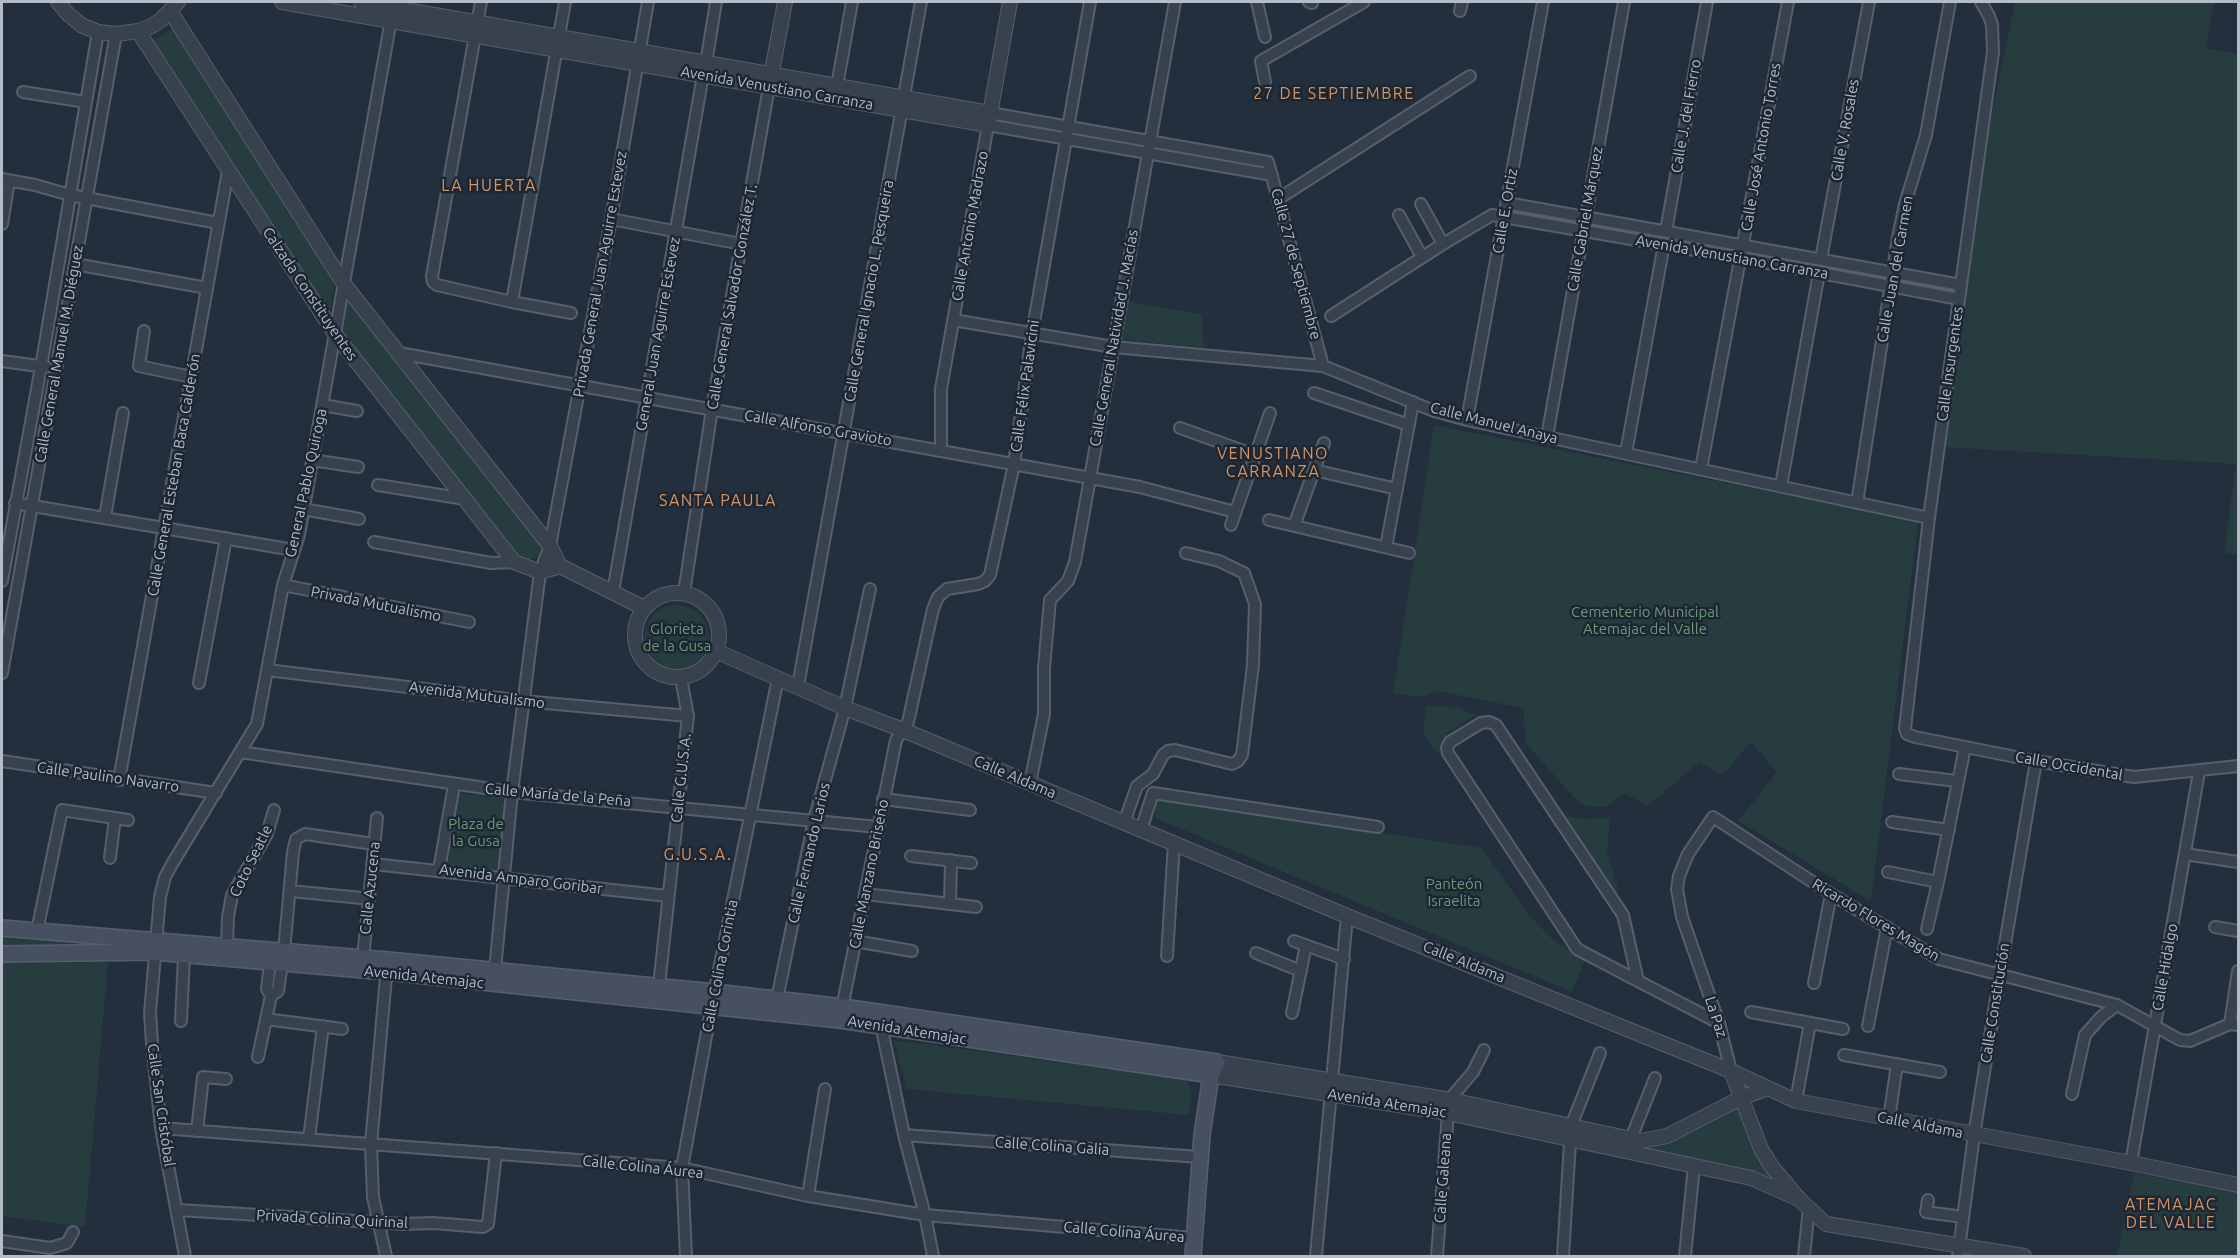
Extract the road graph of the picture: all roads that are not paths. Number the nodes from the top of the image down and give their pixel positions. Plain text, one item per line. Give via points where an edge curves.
1 (58, 2) edge
2 (282, 2) edge
3 (361, 2) edge
4 (481, 2) edge
5 (566, 2) edge
6 (648, 2) edge
7 (716, 2) edge
8 (785, 2) edge
9 (852, 2) edge
10 (921, 2) edge
11 (1010, 2) edge
12 (1090, 2) edge
13 (1175, 2) edge
14 (1257, 2) edge
15 (1364, 2) edge
16 (1543, 2) edge
17 (1624, 2) edge
18 (1707, 2) edge
19 (1788, 2) edge
20 (1869, 2) edge
21 (1950, 2) edge
22 (1981, 2) edge
23 (174, 6) edge
24 (393, 10) edge
25 (476, 29) junction
26 (138, 31) junction
27 (98, 32) junction
28 (116, 34) junction
29 (1265, 37) dead end
30 (558, 43) junction
31 (638, 57) junction
32 (704, 69) junction
33 (1470, 76) dead end
34 (770, 81) junction
35 (1265, 82) dead end
36 (837, 86) junction
37 (23, 92) dead end
38 (86, 102) junction
39 (903, 104) junction
40 (989, 119) junction
41 (1068, 126) junction
42 (1066, 139) junction
43 (1149, 141) junction
44 (1147, 153) junction
45 (1268, 162) joint
46 (228, 171) junction
47 (1272, 175) junction
48 (5, 180) edge
49 (70, 195) junction
50 (87, 198) junction
51 (1278, 199) junction
52 (1507, 203) junction
53 (1421, 204) dead end
54 (1400, 215) dead end
55 (1504, 217) junction
56 (1585, 217) junction
57 (611, 219) junction
58 (219, 223) junction
59 (2, 224) edge
60 (1582, 230) junction
61 (676, 231) junction
62 (1666, 231) junction
63 (741, 244) junction
64 (1443, 244) junction
65 (1664, 244) junction
66 (1743, 245) junction
67 (1422, 257) junction
68 (1741, 258) junction
69 (1821, 259) junction
70 (75, 264) junction
71 (1891, 272) junction
72 (1819, 273) junction
73 (344, 284) junction
74 (1961, 285) junction
75 (1889, 286) junction
76 (207, 288) junction
77 (1959, 299) junction
78 (512, 302) junction
79 (570, 313) dead end
80 (1331, 316) dead end
81 (953, 320) junction
82 (144, 331) dead end
83 (335, 334) junction
84 (1032, 334) junction
85 (1113, 347) junction
86 (399, 353) junction
87 (2, 361) edge
88 (1323, 366) junction
89 (41, 367) junction
90 (56, 368) junction
91 (191, 377) junction
92 (580, 385) junction
93 (1314, 393) dead end
94 (647, 397) junction
95 (1413, 402) junction
96 (322, 405) junction
97 (712, 409) junction
98 (357, 411) dead end
99 (123, 413) dead end
100 (1270, 413) dead end
101 (1467, 420) junction
102 (1409, 424) junction
103 (1180, 428) dead end
104 (843, 433) junction
105 (1548, 437) junction
106 (1324, 442) dead end
107 (940, 451) junction
108 (1626, 453) junction
109 (1255, 454) junction
110 (312, 460) junction
111 (1014, 464) junction
112 (358, 467) dead end
113 (1701, 469) junction
114 (1314, 470) junction
115 (1090, 478) junction
116 (378, 484) dead end
117 (1781, 486) junction
118 (1397, 489) junction
119 (465, 499) junction
120 (1857, 502) junction
121 (15, 503) junction
122 (31, 506) junction
123 (303, 509) junction
124 (1235, 512) junction
125 (105, 517) junction
126 (1929, 518) junction
127 (359, 519) dead end
128 (1269, 520) dead end
129 (1231, 525) dead end
130 (1294, 526) junction
131 (164, 528) junction
132 (6, 531) edge
133 (226, 538) junction
134 (374, 542) dead end
135 (550, 546) junction
136 (1386, 547) junction
137 (294, 550) junction
138 (1186, 553) dead end
139 (1409, 553) dead end
140 (514, 562) junction
141 (560, 566) junction
142 (540, 572) junction
143 (2, 581) edge
144 (283, 585) junction
145 (870, 589) dead end
146 (613, 592) junction
147 (684, 593) junction
148 (644, 608) junction
149 (469, 622) dead end
150 (716, 651) junction
151 (267, 670) junction
152 (2, 673) edge
153 (681, 678) junction
154 (778, 678) junction
155 (199, 683) dead end
156 (798, 686) junction
157 (523, 701) junction
158 (845, 708) junction
159 (688, 716) junction
160 (1905, 729) joint
161 (903, 730) junction
162 (1965, 747) junction
163 (240, 752) junction
164 (2, 761) edge
165 (2036, 761) junction
166 (2238, 766) edge
167 (2199, 772) junction
168 (1899, 774) dead end
169 (119, 780) junction
170 (1957, 781) junction
171 (1030, 783) junction
172 (454, 784) junction
173 (512, 792) junction
174 (216, 793) junction
175 (883, 799) junction
176 (678, 807) junction
177 (274, 810) dead end
178 (970, 810) dead end
179 (751, 814) junction
180 (1713, 817) joint
181 (115, 818) junction
182 (377, 818) dead end
183 (128, 820) dead end
184 (814, 820) junction
185 (1892, 822) dead end
186 (1124, 823) junction
187 (878, 826) junction
188 (1378, 827) dead end
189 (1141, 830) junction
190 (1949, 830) junction
191 (367, 843) dead end
192 (1174, 843) junction
193 (2185, 854) junction
194 (911, 856) dead end
195 (110, 858) dead end
196 (951, 860) junction
197 (971, 862) dead end
198 (2238, 862) edge
199 (373, 864) junction
200 (439, 870) junction
201 (1888, 872) dead end
202 (505, 879) junction
203 (1938, 882) junction
204 (290, 891) junction
205 (865, 894) junction
206 (1832, 894) junction
207 (668, 896) junction
208 (362, 898) dead end
209 (950, 904) junction
210 (976, 907) dead end
211 (1347, 916) junction
212 (1887, 927) junction
213 (2215, 927) dead end
214 (2, 928) edge
215 (1927, 928) dead end
216 (37, 931) junction
217 (2238, 931) edge
218 (855, 941) junction
219 (1294, 941) dead end
220 (1306, 945) junction
221 (154, 947) junction
222 (227, 947) junction
223 (912, 951) dead end
224 (1256, 953) dead end
225 (2, 954) edge
226 (184, 956) junction
227 (1167, 956) dead end
228 (363, 958) junction
229 (278, 959) junction
230 (1344, 959) junction
231 (387, 966) junction
232 (495, 970) junction
233 (1301, 970) junction
234 (2238, 971) edge
235 (2000, 974) junction
236 (1638, 981) junction
237 (1814, 983) dead end
238 (659, 986) junction
239 (713, 999) junction
240 (777, 999) junction
241 (2116, 1005) junction
242 (1751, 1012) dead end
243 (841, 1013) junction
244 (1292, 1013) dead end
245 (266, 1018) junction
246 (880, 1019) junction
247 (181, 1021) dead end
248 (1719, 1023) junction
249 (1810, 1023) junction
250 (2234, 1024) edge
251 (323, 1026) junction
252 (1868, 1026) dead end
253 (2155, 1027) junction
254 (342, 1029) dead end
255 (1843, 1029) dead end
256 (1484, 1050) dead end
257 (1600, 1053) dead end
258 (1844, 1055) dead end
259 (258, 1057) dead end
260 (1896, 1064) junction
261 (1214, 1068) junction
262 (1731, 1071) junction
263 (1940, 1072) dead end
264 (226, 1078) dead end
265 (1655, 1078) dead end
266 (1332, 1088) junction
267 (1768, 1088) junction
268 (825, 1089) dead end
269 (2072, 1094) dead end
270 (1740, 1098) junction
271 (1796, 1101) junction
272 (1448, 1106) junction
273 (1889, 1119) junction
274 (161, 1128) junction
275 (198, 1131) junction
276 (1571, 1133) junction
277 (904, 1135) junction
278 (1974, 1135) junction
279 (309, 1139) junction
280 (1629, 1141) junction
281 (371, 1144) junction
282 (496, 1153) junction
283 (1199, 1157) junction
284 (2131, 1163) junction
285 (1694, 1166) junction
286 (682, 1168) junction
287 (2238, 1185) edge
288 (808, 1196) junction
289 (1928, 1200) dead end
290 (1804, 1204) junction
291 (178, 1210) junction
292 (925, 1215) junction
293 (1964, 1217) junction
294 (377, 1223) junction
295 (72, 1232) dead end
296 (1193, 1238) junction
297 (2, 1241) edge
298 (1959, 1251) edge
299 (186, 1257) edge
300 (386, 1257) edge
301 (686, 1257) edge
302 (933, 1257) edge
303 (1192, 1257) edge
304 (1316, 1257) edge
305 (1437, 1257) edge
306 (1563, 1257) edge
307 (1685, 1257) edge
308 (1804, 1257) edge
309 (2024, 1257) edge

1 - 27 street via 81,25
2 - 24 street, Avenida Venustiano Carranza
3 - 24 street, Avenida Venustiano Carranza
4 - 25 street
5 - 30 street
6 - 31 street, Privada General Juan Aguirre Estevez
7 - 32 street, General Juan Aguirre Estevez
8 - 34 street, Calle General Salvador González T.
9 - 36 street
10 - 39 street, Calle General Ignacio L. Pesqueira
11 - 40 street, Calle Antonio Madrazo
12 - 41 street, Calle Félix Palavicini
13 - 43 street, Calle General Natividad J. Macías
14 - 29 street
15 - 35 street via 1261,61
16 - 52 street, Calle E. Ortiz
17 - 56 street, Calle Gabriel Márquez
18 - 62 street, Calle J. del Fierro
19 - 66 street, Calle José Antonio Torres
20 - 69 street, Calle V. Rosales
21 - 71 street, Calle Juan del Carmen via 1926,135 1905,204
22 - 74 street, Calle Insurgentes via 1992,25 1993,52
23 - 26 street via 150,27
23 - 73 street
24 - 25 street, Avenida Venustiano Carranza
24 - 73 street, General Pablo Quiroga
25 - 30 street, Avenida Venustiano Carranza
25 - 78 street via 432,276 437,285
26 - 28 street
26 - 46 street, Calzada Constituyentes
27 - 28 street
27 - 38 street, Calle General Manuel M. Diéguez
28 - 50 street, Calle General Manuel M. Diéguez
30 - 31 street, Avenida Venustiano Carranza
30 - 78 street
31 - 32 street, Avenida Venustiano Carranza
31 - 57 street, Privada General Juan Aguirre Estevez
32 - 34 street, Avenida Venustiano Carranza
32 - 61 street, General Juan Aguirre Estevez
33 - 51 street
34 - 36 street, Avenida Venustiano Carranza
34 - 39 street, Avenida Venustiano Carranza
34 - 63 street, Calle General Salvador González T.
36 - 39 street, Avenida Venustiano Carranza
37 - 38 street
38 - 49 street, Calle General Manuel M. Diéguez
39 - 40 street, Avenida Venustiano Carranza
39 - 104 street, Calle General Ignacio L. Pesqueira
40 - 41 street, Avenida Venustiano Carranza
40 - 42 street, Avenida Venustiano Carranza
40 - 81 street, Calle Antonio Madrazo
41 - 42 street, Calle Félix Palavicini
41 - 43 street, Avenida Venustiano Carranza
42 - 44 street, Avenida Venustiano Carranza
42 - 84 street, Calle Félix Palavicini
43 - 44 street, Calle General Natividad J. Macías
43 - 45 street, Avenida Venustiano Carranza
44 - 47 street, Avenida Venustiano Carranza
44 - 85 street, Calle General Natividad J. Macías
45 - 47 street, Calle 27 de Septiembre
46 - 58 street, Calle General Esteban Baca Calderón
46 - 83 street, Calzada Constituyentes
47 - 51 street, Calle 27 de Septiembre
48 - 49 street
48 - 59 street
49 - 50 street
49 - 89 street, Calle General Manuel M. Diéguez
50 - 58 street
50 - 70 street, Calle General Manuel M. Diéguez
51 - 88 street, Calle 27 de Septiembre
52 - 55 street, Calle E. Ortiz
52 - 56 street, Avenida Venustiano Carranza
53 - 64 street
54 - 67 street
55 - 60 street, Avenida Venustiano Carranza
55 - 64 street via 1492,215
55 - 101 street, Calle E. Ortiz
56 - 60 street, Calle Gabriel Márquez
56 - 62 street, Avenida Venustiano Carranza
57 - 61 street
57 - 92 street, Privada General Juan Aguirre Estevez
58 - 76 street, Calle General Esteban Baca Calderón
60 - 65 street, Avenida Venustiano Carranza
60 - 105 street, Calle Gabriel Márquez
61 - 63 street
61 - 94 street, General Juan Aguirre Estevez
62 - 66 street, Avenida Venustiano Carranza
63 - 97 street, Calle General Salvador González T.
64 - 67 street
65 - 68 street, Avenida Venustiano Carranza
65 - 108 street
66 - 68 street, Calle José Antonio Torres
66 - 69 street, Avenida Venustiano Carranza
67 - 80 street
68 - 72 street, Avenida Venustiano Carranza
68 - 113 street, Calle José Antonio Torres
69 - 71 street, Avenida Venustiano Carranza
70 - 76 street
70 - 90 street, Calle General Manuel M. Diéguez
71 - 74 street, Avenida Venustiano Carranza
71 - 75 street, Calle Juan del Carmen
72 - 75 street, Avenida Venustiano Carranza
72 - 117 street
73 - 83 street, General Pablo Quiroga
73 - 86 street
74 - 77 street, Calle Insurgentes
75 - 77 street, Avenida Venustiano Carranza
75 - 120 street, Calle Juan del Carmen
76 - 91 street, Calle General Esteban Baca Calderón
77 - 126 street, Calle Insurgentes
78 - 79 street
81 - 84 street, Calle Manuel Anaya
81 - 107 street, Calle Antonio Madrazo via 940,389
82 - 91 street via 139,366
83 - 96 street, General Pablo Quiroga
83 - 119 street, Calzada Constituyentes
84 - 85 street, Calle Manuel Anaya
84 - 111 street, Calle Félix Palavicini
85 - 88 street, Calle Manuel Anaya
85 - 115 street, Calle General Natividad J. Macías
86 - 92 street, Calle Alfonso Gravioto
86 - 135 street
87 - 89 street
88 - 95 street, Calle Manuel Anaya
89 - 90 street
89 - 121 street, Calle General Manuel M. Diéguez
90 - 122 street, Calle General Manuel M. Diéguez
91 - 131 street, Calle General Esteban Baca Calderón
92 - 94 street, Calle Alfonso Gravioto
92 - 135 street, Privada General Juan Aguirre Estevez
93 - 102 street
94 - 97 street, Calle Alfonso Gravioto
94 - 146 street, General Juan Aguirre Estevez
95 - 101 street, Calle Manuel Anaya
95 - 102 street
96 - 98 street
96 - 110 street, General Pablo Quiroga
97 - 104 street, Calle Alfonso Gravioto
97 - 147 street, Calle General Salvador González T.
99 - 125 street
100 - 109 street
101 - 105 street, Calle Manuel Anaya
102 - 118 street
103 - 109 street
104 - 107 street, Calle Alfonso Gravioto
104 - 156 street, Calle General Ignacio L. Pesqueira
105 - 108 street, Calle Manuel Anaya
106 - 114 street
107 - 111 street, Calle Alfonso Gravioto
108 - 113 street, Calle Manuel Anaya
109 - 124 street
110 - 112 street
110 - 123 street, General Pablo Quiroga
111 - 115 street, Calle Alfonso Gravioto
111 - 161 street, Calle Félix Palavicini via 990,574 985,581 947,589 938,597
113 - 117 street, Calle Manuel Anaya
114 - 118 street
114 - 130 street
115 - 124 street, Calle Alfonso Gravioto
115 - 171 street, Calle General Natividad J. Macías via 1075,562 1068,581 1050,600 1044,714
116 - 119 street
117 - 120 street, Calle Manuel Anaya
118 - 136 street
119 - 140 street, Calzada Constituyentes
120 - 126 street, Calle Manuel Anaya
121 - 122 street
121 - 132 street, Calle General Manuel M. Diéguez
122 - 125 street
122 - 152 street, Calle General Manuel M. Diéguez
123 - 127 street
123 - 137 street, General Pablo Quiroga
124 - 129 street
125 - 131 street
126 - 160 street, Calle Insurgentes
128 - 130 street
130 - 136 street
131 - 133 street
131 - 169 street, Calle General Esteban Baca Calderón
132 - 143 street, Calle General Manuel M. Diéguez
133 - 137 street
133 - 155 street
134 - 140 street via 491,562
135 - 141 street
135 - 142 street, Privada General Juan Aguirre Estevez
136 - 139 street
137 - 144 street, General Pablo Quiroga
138 - 186 street via 1219,561 1244,573 1255,604 1253,665 1242,755 1232,764 1168,751 1153,774 1137,786
140 - 142 street
141 - 142 street
141 - 146 street
142 - 157 street, Privada General Juan Aguirre Estevez
144 - 149 street, Privada Mutualismo
144 - 151 street, General Pablo Quiroga
145 - 158 street, Calle Fernando Larios
146 - 148 street
147 - 148 street via 662,596
147 - 150 street via 706,604 714,615 719,633
148 - 153 street via 634,634 636,649 653,671
150 - 153 street via 702,669
150 - 154 street, Calle Aldama
151 - 157 street, Avenida Mutualismo
151 - 163 street, General Pablo Quiroga via 257,724
153 - 159 street, Calle G.U.S.A.
154 - 156 street, Calle Aldama
154 - 179 street, Calle Colina Corintia
156 - 158 street, Calle Aldama
157 - 159 street, Avenida Mutualismo
157 - 173 street, Privada General Juan Aguirre Estevez
158 - 161 street, Calle Aldama
158 - 184 street, Calle Fernando Larios
159 - 176 street, Calle G.U.S.A.
160 - 162 street, Calle Occidental via 1915,737
161 - 171 street, Calle Aldama
161 - 175 street, Calle Manzano Briseño via 896,740
162 - 165 street, Calle Occidental
162 - 170 street
163 - 172 street, Calle María de la Peña
163 - 174 street, General Pablo Quiroga
164 - 169 street, Calle Paulino Navarro
165 - 167 street, Calle Occidental via 2134,777
165 - 235 street, Calle Constitución
166 - 167 street, Calle Occidental
167 - 193 street, Calle Hidalgo
168 - 170 street
169 - 174 street, Calle Paulino Navarro
170 - 190 street
171 - 186 street, Calle Aldama
172 - 173 street, Calle María de la Peña
172 - 200 street
173 - 176 street, Calle María de la Peña
173 - 202 street, Privada General Juan Aguirre Estevez
174 - 221 street, General Pablo Quiroga via 165,877
175 - 178 street
175 - 187 street, Calle Manzano Briseño
176 - 179 street, Calle María de la Peña
176 - 207 street, Calle G.U.S.A.
177 - 222 street, Coto Seatle via 267,834 232,895
179 - 184 street, Calle María de la Peña
179 - 239 street, Calle Colina Corintia
180 - 206 street, Ricardo Flores Magón
180 - 248 street, La Paz via 1688,854 1677,889 1682,917
181 - 183 street
181 - 195 street
181 - 216 street via 62,810
182 - 199 street, Calle Azucena
184 - 187 street, Calle María de la Peña
184 - 240 street, Calle Fernando Larios
185 - 190 street
186 - 189 street, Calle Aldama
187 - 205 street, Calle Manzano Briseño
188 - 189 street via 1154,793
189 - 192 street, Calle Aldama
190 - 203 street
191 - 204 street via 301,835 293,852
192 - 211 street, Calle Aldama
192 - 227 street
193 - 198 street
193 - 253 street, Calle Hidalgo
194 - 196 street
196 - 197 street
196 - 209 street
199 - 200 street, Avenida Amparo Goribar
199 - 228 street, Calle Azucena
200 - 202 street, Avenida Amparo Goribar
201 - 203 street
202 - 207 street, Avenida Amparo Goribar
202 - 232 street, Privada General Juan Aguirre Estevez
203 - 215 street
204 - 208 street
204 - 229 street
205 - 209 street
205 - 218 street, Calle Manzano Briseño
206 - 212 street, Ricardo Flores Magón
206 - 237 street
207 - 238 street, Calle G.U.S.A.
209 - 210 street
211 - 230 street
211 - 262 street, Calle Aldama
212 - 235 street, Ricardo Flores Magón via 1939,959
212 - 252 street
213 - 217 street
214 - 216 main road, Avenida Atemajac
216 - 221 main road, Avenida Atemajac
218 - 223 street
218 - 243 street, Calle Manzano Briseño
219 - 220 street
220 - 230 street
220 - 233 street
221 - 222 main road, Avenida Atemajac
221 - 225 main road, Avenida Atemajac
221 - 226 main road, Avenida Atemajac
221 - 274 street, Calle San Cristóbal via 150,1013
222 - 229 main road, Avenida Atemajac
224 - 233 street
226 - 229 main road, Avenida Atemajac
226 - 247 street
228 - 229 main road, Avenida Atemajac
228 - 231 main road, Avenida Atemajac
229 - 231 main road, Avenida Atemajac
229 - 245 street via 267,989 271,996
230 - 266 street
231 - 232 main road, Avenida Atemajac
231 - 239 main road, Avenida Atemajac
231 - 281 street
232 - 238 main road, Avenida Atemajac
233 - 244 street
234 - 250 street
235 - 241 street, Ricardo Flores Magón
235 - 278 street, Calle Constitución
236 - 236 street via 1577,949 1448,753 1450,742 1480,723 1496,724 1623,915
236 - 248 street
238 - 239 main road, Avenida Atemajac
239 - 240 main road, Avenida Atemajac
239 - 243 main road, Avenida Atemajac
239 - 286 street, Calle Colina Corintia
240 - 243 main road, Avenida Atemajac
241 - 253 street, Ricardo Flores Magón
241 - 269 street via 2085,1035
242 - 249 street
243 - 246 main road, Avenida Atemajac
245 - 251 street
245 - 259 street
246 - 261 main road, Avenida Atemajac
246 - 277 street
248 - 262 street, La Paz
249 - 255 street
249 - 271 street
250 - 253 street, Ricardo Flores Magón via 2190,1041
251 - 254 street
251 - 279 street
253 - 284 street, Calle Hidalgo
256 - 272 street
257 - 276 street
258 - 260 street
260 - 263 street
260 - 273 street
261 - 266 street, Avenida Atemajac
261 - 283 main road
262 - 267 street, Calle Aldama
262 - 270 street, La Paz
264 - 275 street via 203,1077
265 - 280 street
266 - 272 street, Avenida Atemajac
266 - 304 street
267 - 270 street, Avenida Atemajac
267 - 271 street, Calle Aldama
268 - 288 street
270 - 280 street, Avenida Atemajac via 1667,1136
270 - 290 street, La Paz via 1761,1149
271 - 273 street, Calle Aldama
272 - 276 street, Avenida Atemajac
272 - 305 street, Calle Galeana
273 - 278 street, Calle Aldama
274 - 275 street, Calle Colina Áurea
274 - 291 street, Calle San Cristóbal
275 - 279 street, Calle Colina Áurea
276 - 280 street, Avenida Atemajac
276 - 285 street, Avenida Atemajac
276 - 306 street
277 - 283 street, Calle Colina Galia
277 - 292 street
278 - 284 street, Calle Aldama
278 - 293 street, Calle Constitución
279 - 281 street, Calle Colina Áurea
281 - 282 street, Calle Colina Áurea
281 - 294 street
282 - 286 street, Calle Colina Áurea
282 - 294 street, Privada Colina Quirinal via 487,1226
283 - 296 main road
284 - 287 street, Calle Aldama
285 - 290 street, Avenida Atemajac via 1751,1178
285 - 307 street
286 - 288 street, Calle Colina Áurea
286 - 301 street, Calle Colina Corintia
288 - 292 street, Calle Colina Áurea
289 - 293 street via 1926,1212
290 - 298 street via 1826,1224
290 - 308 street
291 - 294 street, Privada Colina Quirinal
291 - 299 street, Calle San Cristóbal
292 - 296 street, Calle Colina Áurea
292 - 302 street
293 - 298 street, Calle Constitución
294 - 300 street
295 - 297 street via 67,1243 50,1248
296 - 303 main road
298 - 309 street

